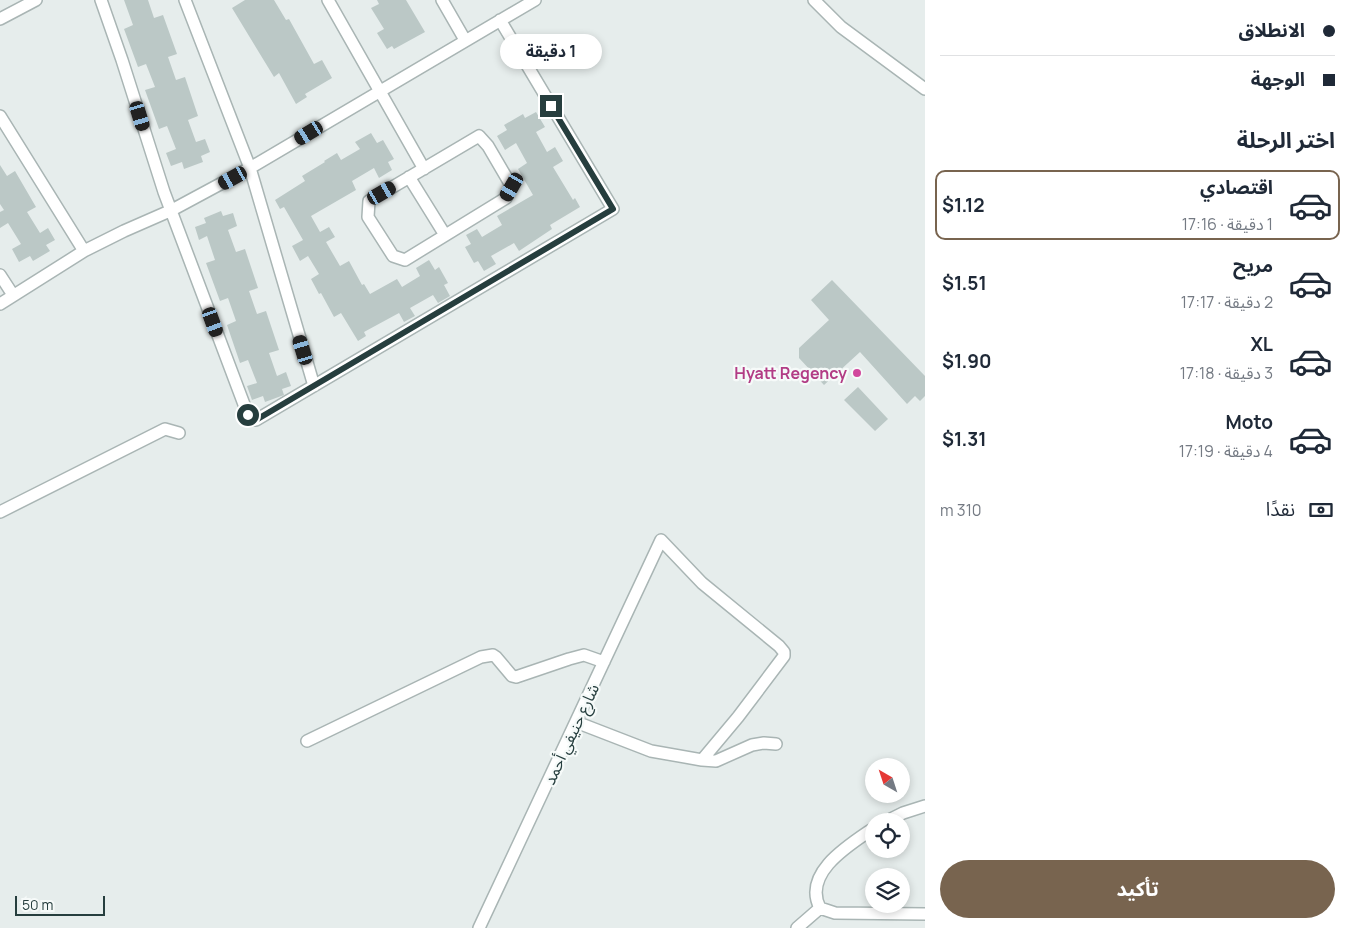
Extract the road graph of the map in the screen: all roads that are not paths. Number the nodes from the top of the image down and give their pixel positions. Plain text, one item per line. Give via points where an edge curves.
1 (36, 0) edge
2 (101, 0) edge
3 (185, 0) edge
4 (328, 0) edge
5 (442, 0) edge
6 (535, 0) edge
7 (814, 0) edge
8 (0, 19) edge
9 (500, 20) junction
10 (466, 40) junction
11 (925, 89) edge
12 (379, 92) junction
13 (0, 116) edge
14 (250, 168) junction
15 (424, 169) junction
16 (409, 177) junction
17 (172, 210) junction
18 (445, 235) junction
19 (84, 251) junction
20 (0, 275) edge
21 (13, 295) junction
22 (0, 304) edge
23 (314, 386) junction
24 (179, 433) dead end
25 (0, 512) edge
26 (604, 662) junction
27 (576, 722) junction
28 (307, 741) dead end
29 (776, 744) dead end
30 (702, 760) junction
31 (925, 806) edge
32 (903, 813) edge
33 (865, 834) edge
34 (820, 908) junction
35 (925, 914) edge
36 (479, 928) edge
37 (797, 928) edge

1 - 8 street
2 - 17 street
3 - 14 street
4 - 12 street
5 - 10 street
6 - 9 street
7 - 11 street via 841,26
9 - 10 street
9 - 23 street via 613,209
10 - 12 street
12 - 14 street
12 - 15 street
13 - 19 street
14 - 17 street
14 - 23 street
15 - 16 street
15 - 18 street via 479,136 512,187 506,198
16 - 18 street
16 - 18 street via 369,201 368,217 392,256 404,260
17 - 19 street
17 - 23 street via 248,415 256,420
19 - 21 street
20 - 21 street
21 - 22 street
24 - 25 street via 165,429
26 - 27 street, شارع حنيفي أحمد
26 - 28 street via 584,656 516,677 493,655 481,657
26 - 30 street, شارع حنيفي أحمد via 661,540 702,583 780,646 784,656
27 - 30 street via 651,751
27 - 36 street, شارع حنيفي أحمد
29 - 30 street via 752,745 727,758
31 - 32 street
33 - 34 street via 823,870 816,890
34 - 35 street via 835,913
34 - 37 street

